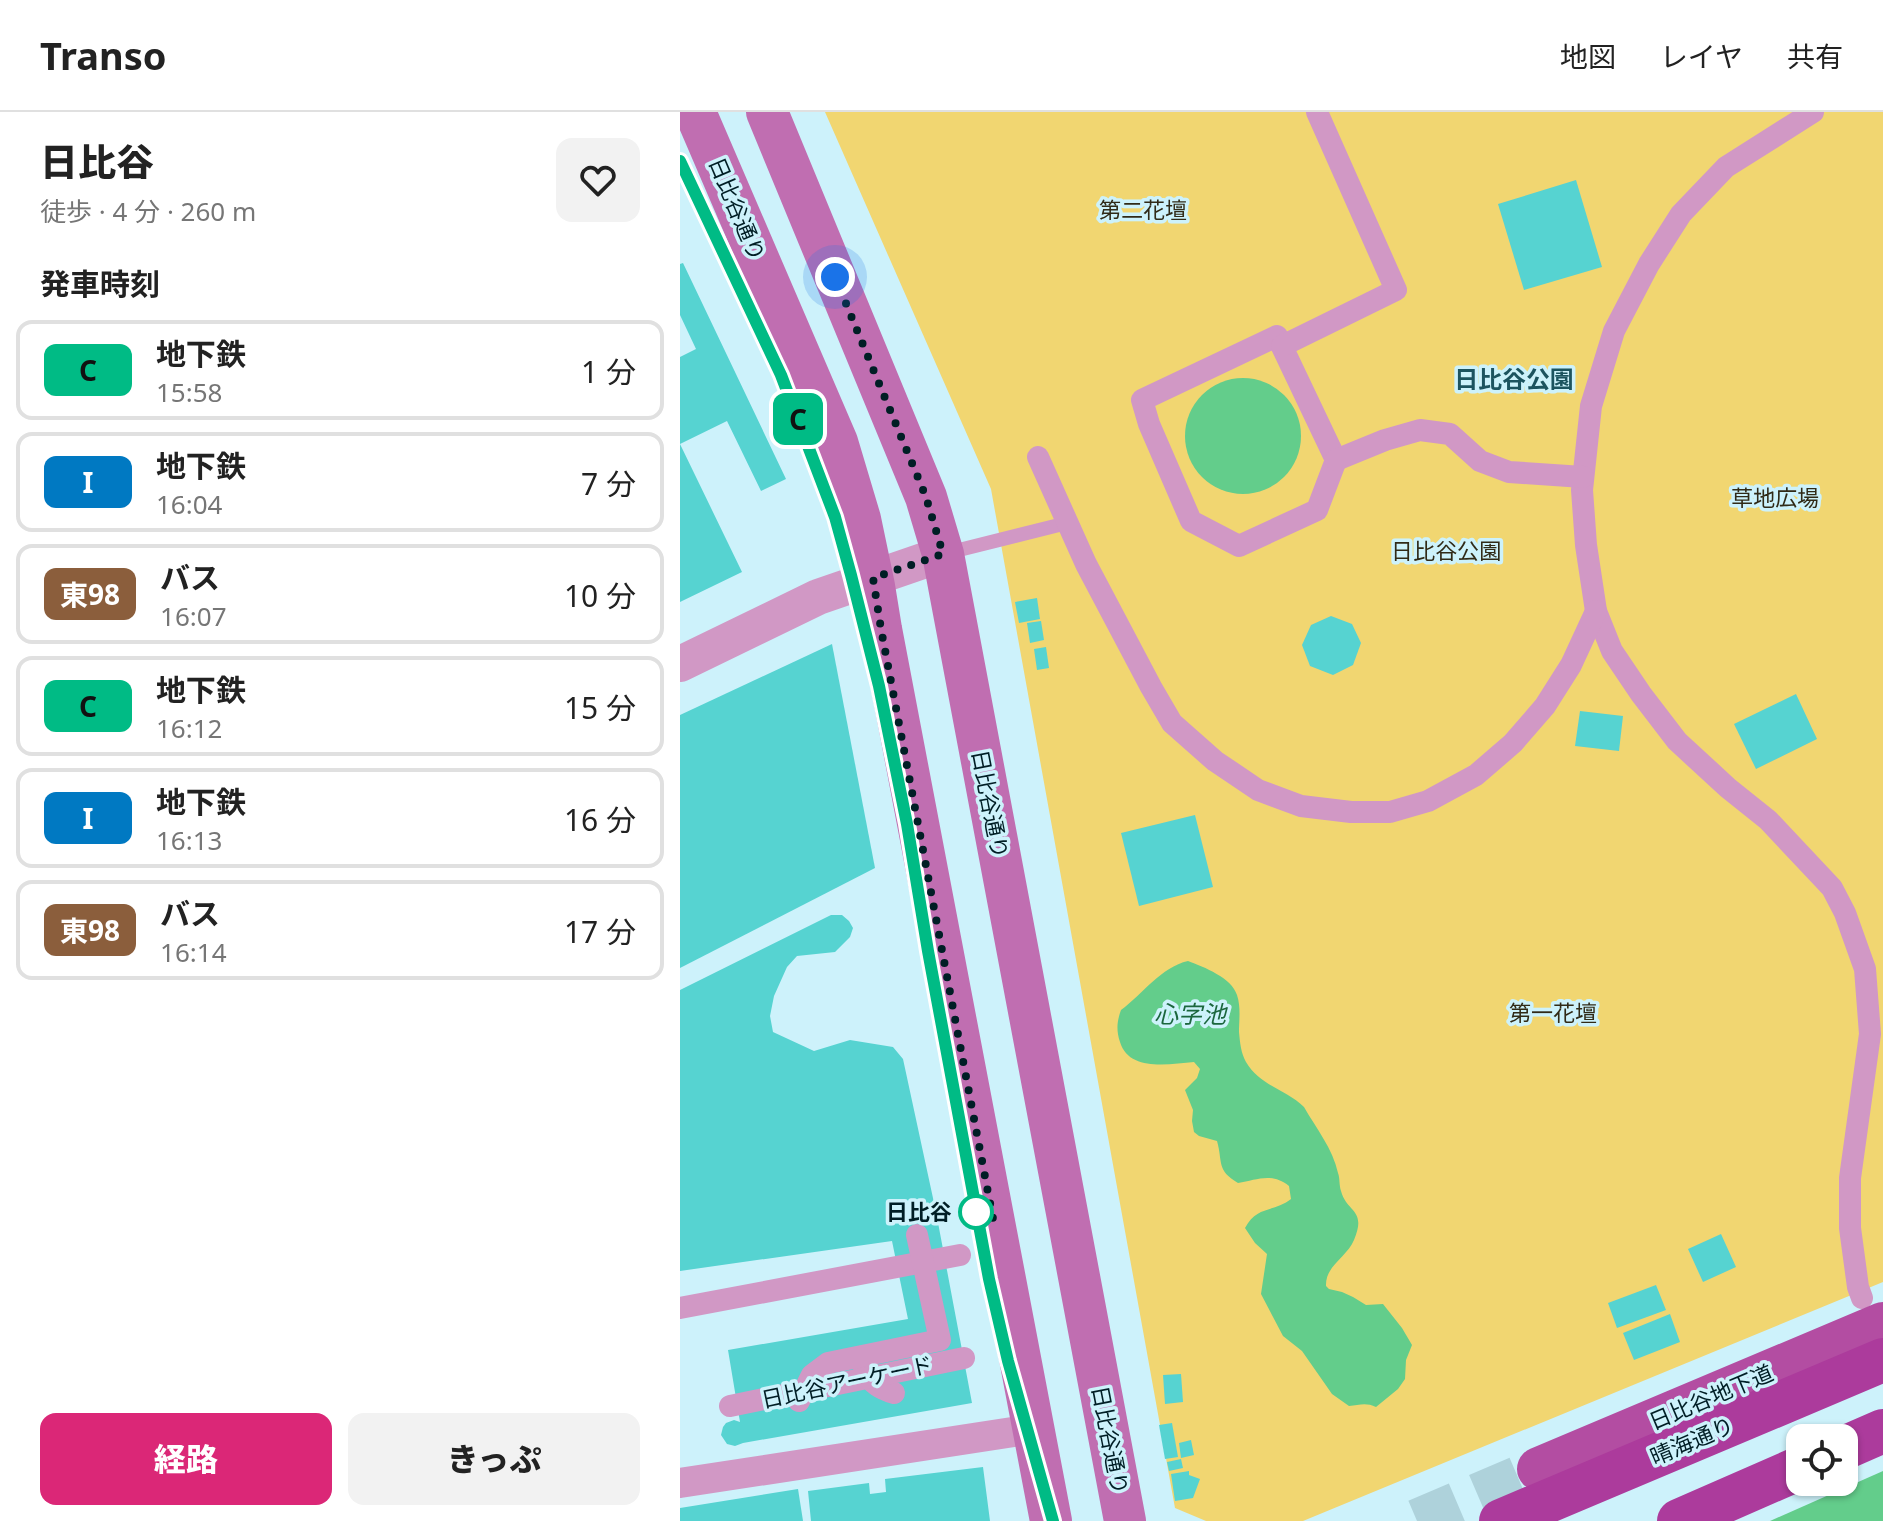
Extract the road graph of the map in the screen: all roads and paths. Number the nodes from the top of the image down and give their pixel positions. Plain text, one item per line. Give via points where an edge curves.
1 (695, 112) edge
2 (767, 112) edge
3 (1317, 112) edge
4 (1813, 112) edge
5 (1282, 346) junction
6 (1038, 457) dead end
7 (1336, 460) junction
8 (1583, 477) junction
9 (1067, 523) junction
10 (943, 554) junction
11 (873, 578) junction
12 (1596, 611) junction
13 (680, 664) edge
14 (1872, 1104) edge
15 (917, 1235) dead end
16 (960, 1255) dead end
17 (680, 1308) edge
18 (1872, 1311) edge
19 (859, 1357) junction
20 (964, 1358) dead end
21 (1883, 1360) edge
22 (894, 1393) dead end
23 (799, 1401) dead end
24 (730, 1406) dead end
25 (1033, 1429) junction
26 (1883, 1431) edge
27 (1858, 1442) edge
28 (1539, 1469) tunnel mouth
29 (1786, 1474) edge
30 (680, 1483) edge
31 (1051, 1521) edge
32 (1125, 1521) edge
33 (1501, 1521) edge
34 (1679, 1521) edge

1 - 11 main road, 日比谷通り via 837,442
2 - 10 main road, 日比谷通り via 926,497
3 - 5 street via 1396,290
4 - 8 street via 1726,167 1681,214 1649,264 1614,331 1591,406
5 - 7 street
5 - 7 street via 1277,336 1142,400 1191,521 1239,546 1317,510
6 - 9 street
7 - 8 street via 1420,430 1450,434 1480,461 1509,472
8 - 12 street
9 - 10 lane
9 - 12 street via 1172,723 1258,790 1301,806 1390,812 1428,801 1476,775 1545,706
10 - 11 street
10 - 32 main road, 日比谷通り
11 - 13 street via 818,597
11 - 25 main road, 日比谷通り
12 - 14 street via 1612,651 1677,741 1768,820 1832,888 1865,969
14 - 18 street via 1850,1178 1850,1228 1858,1287
15 - 19 street via 940,1340
16 - 17 street
18 - 28 main road, 日比谷地下道
19 - 22 street via 874,1384
19 - 23 street via 828,1363 812,1375
20 - 24 street, 日比谷アーケード
21 - 33 highway, 晴海通り
25 - 30 street
25 - 31 main road, 日比谷通り
26 - 27 highway
29 - 34 highway

